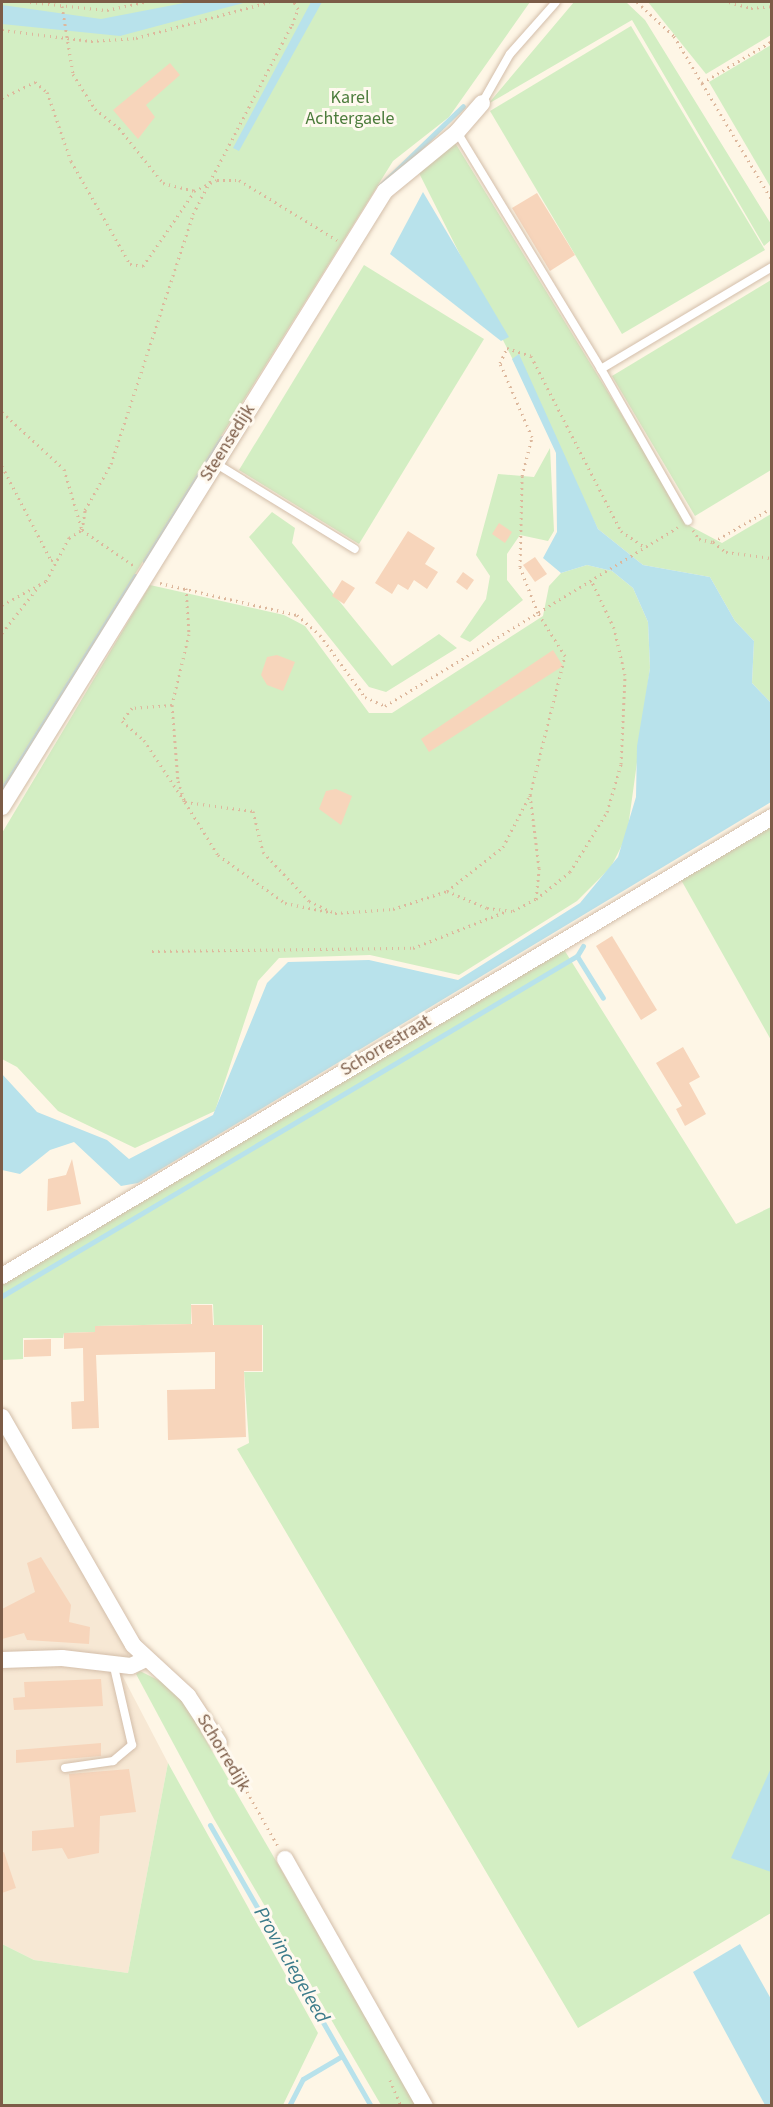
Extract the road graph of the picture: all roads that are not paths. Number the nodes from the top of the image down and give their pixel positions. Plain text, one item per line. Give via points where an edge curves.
1 (556, 2) edge
2 (482, 103) joint
3 (457, 132) junction
4 (771, 267) edge
5 (601, 369) junction
6 (215, 463) junction
7 (688, 521) road end
8 (355, 549) dead end
9 (2, 807) edge
10 (771, 817) edge
11 (2, 1276) edge
12 (2, 1417) edge
13 (2, 1660) edge
14 (144, 1660) junction
15 (112, 1663) junction
16 (219, 1743) road end
17 (65, 1768) dead end
18 (285, 1859) road end
19 (425, 2106) edge

1 - 2 lane via 510,54
2 - 3 street, Steensedijk
3 - 5 lane
3 - 6 street, Steensedijk via 385,191
4 - 5 lane
5 - 7 lane
6 - 8 lane
6 - 9 street, Steensedijk
10 - 11 street, Schorrestraat
12 - 14 street, Schorredijk
13 - 15 street
14 - 15 street via 131,1666
14 - 16 street, Schorredijk via 182,1689
15 - 17 lane via 132,1744 113,1761
18 - 19 street

